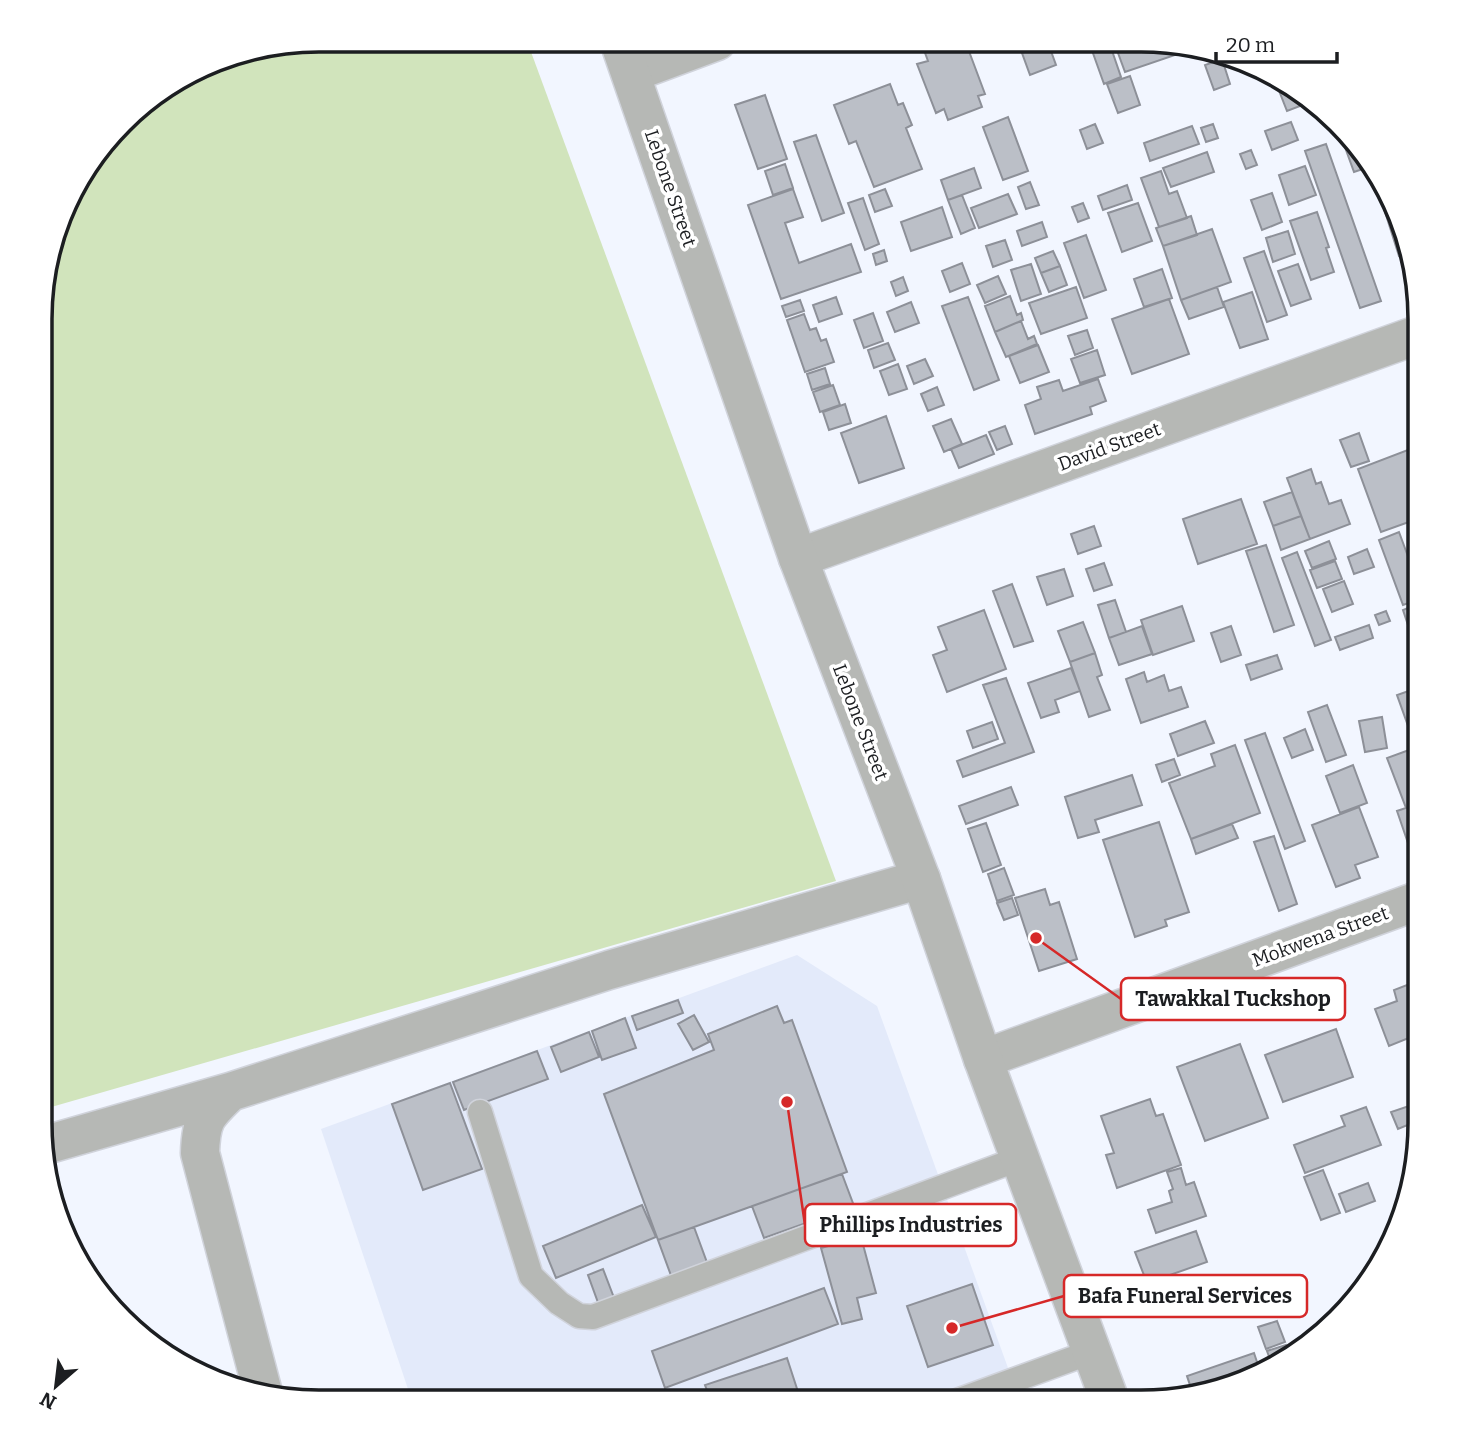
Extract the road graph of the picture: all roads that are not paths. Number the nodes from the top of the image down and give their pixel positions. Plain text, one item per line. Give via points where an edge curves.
1 (654, 52) edge
2 (625, 57) edge
3 (1408, 338) edge
4 (798, 558) junction
5 (921, 879) junction
6 (1408, 904) edge
7 (983, 1059) junction
8 (230, 1092) junction
9 (480, 1112) dead end
10 (53, 1143) edge
11 (1021, 1158) junction
12 (1091, 1352) junction
13 (260, 1382) edge
14 (987, 1390) edge
15 (1106, 1390) edge

1 - 2 street
2 - 4 street, Lebone Street
3 - 4 street, David Street
4 - 5 street, Lebone Street
5 - 7 street, Lebone Street
5 - 8 street via 609,970
6 - 7 street, Mokwena Street
7 - 11 street, Lebone Street
8 - 10 street
8 - 13 street via 201,1128 200,1153
9 - 11 lane via 531,1276 579,1316 593,1317
11 - 12 street, Lebone Street
12 - 14 lane
12 - 15 street, Lebone Street

